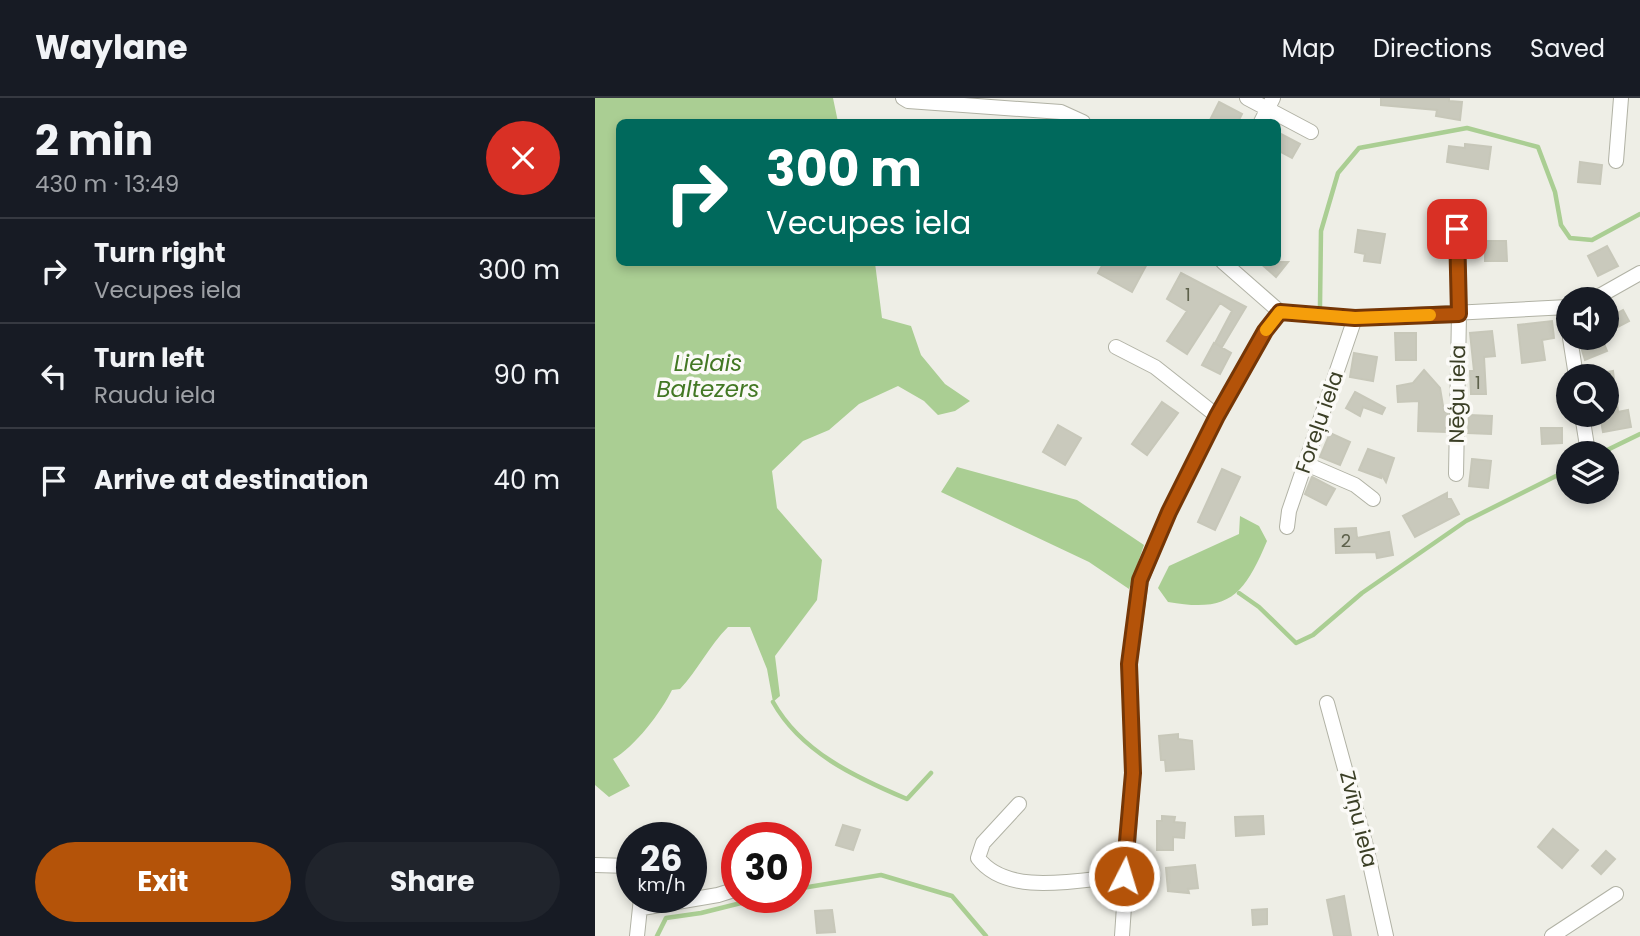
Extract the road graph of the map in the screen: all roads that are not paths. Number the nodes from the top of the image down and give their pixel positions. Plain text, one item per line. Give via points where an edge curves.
1 (903, 98) edge
2 (1247, 98) edge
3 (1621, 98) edge
4 (1270, 103) edge
5 (1076, 119) edge
6 (1262, 119) edge
7 (1311, 132) dead end
8 (1616, 161) dead end
9 (1457, 229) dead end
10 (1228, 266) edge
11 (1640, 273) edge
12 (1615, 287) edge
13 (1556, 308) edge
14 (1280, 312) junction
15 (1459, 314) junction
16 (1355, 318) junction
17 (1116, 347) dead end
18 (1217, 416) junction
19 (1304, 463) junction
20 (1455, 474) dead end
21 (1373, 499) dead end
22 (1287, 527) dead end
23 (1327, 702) dead end
24 (1019, 804) dead end
25 (595, 865) edge
26 (616, 867) edge
27 (1124, 876) junction
28 (1616, 894) dead end
29 (640, 913) edge
30 (637, 936) edge
31 (1122, 936) edge
32 (1387, 936) edge
33 (1552, 936) edge

1 - 5 street via 908,102 1061,112
2 - 4 street
3 - 8 street
4 - 6 street
4 - 7 street
9 - 15 street, Nēģu iela
10 - 14 street
11 - 12 street
13 - 15 street
14 - 16 street
14 - 18 street
15 - 16 street
15 - 20 street, Nēģu iela
16 - 19 street, Foreļu iela
17 - 18 street via 1155,367
18 - 27 street via 1140,580 1129,664 1133,773
19 - 21 street via 1355,485
19 - 22 street, Foreļu iela
23 - 32 street, Zvīņu iela
24 - 27 street via 983,843 978,858 988,871 1030,883
25 - 26 street
27 - 31 street
28 - 33 street
29 - 30 street

